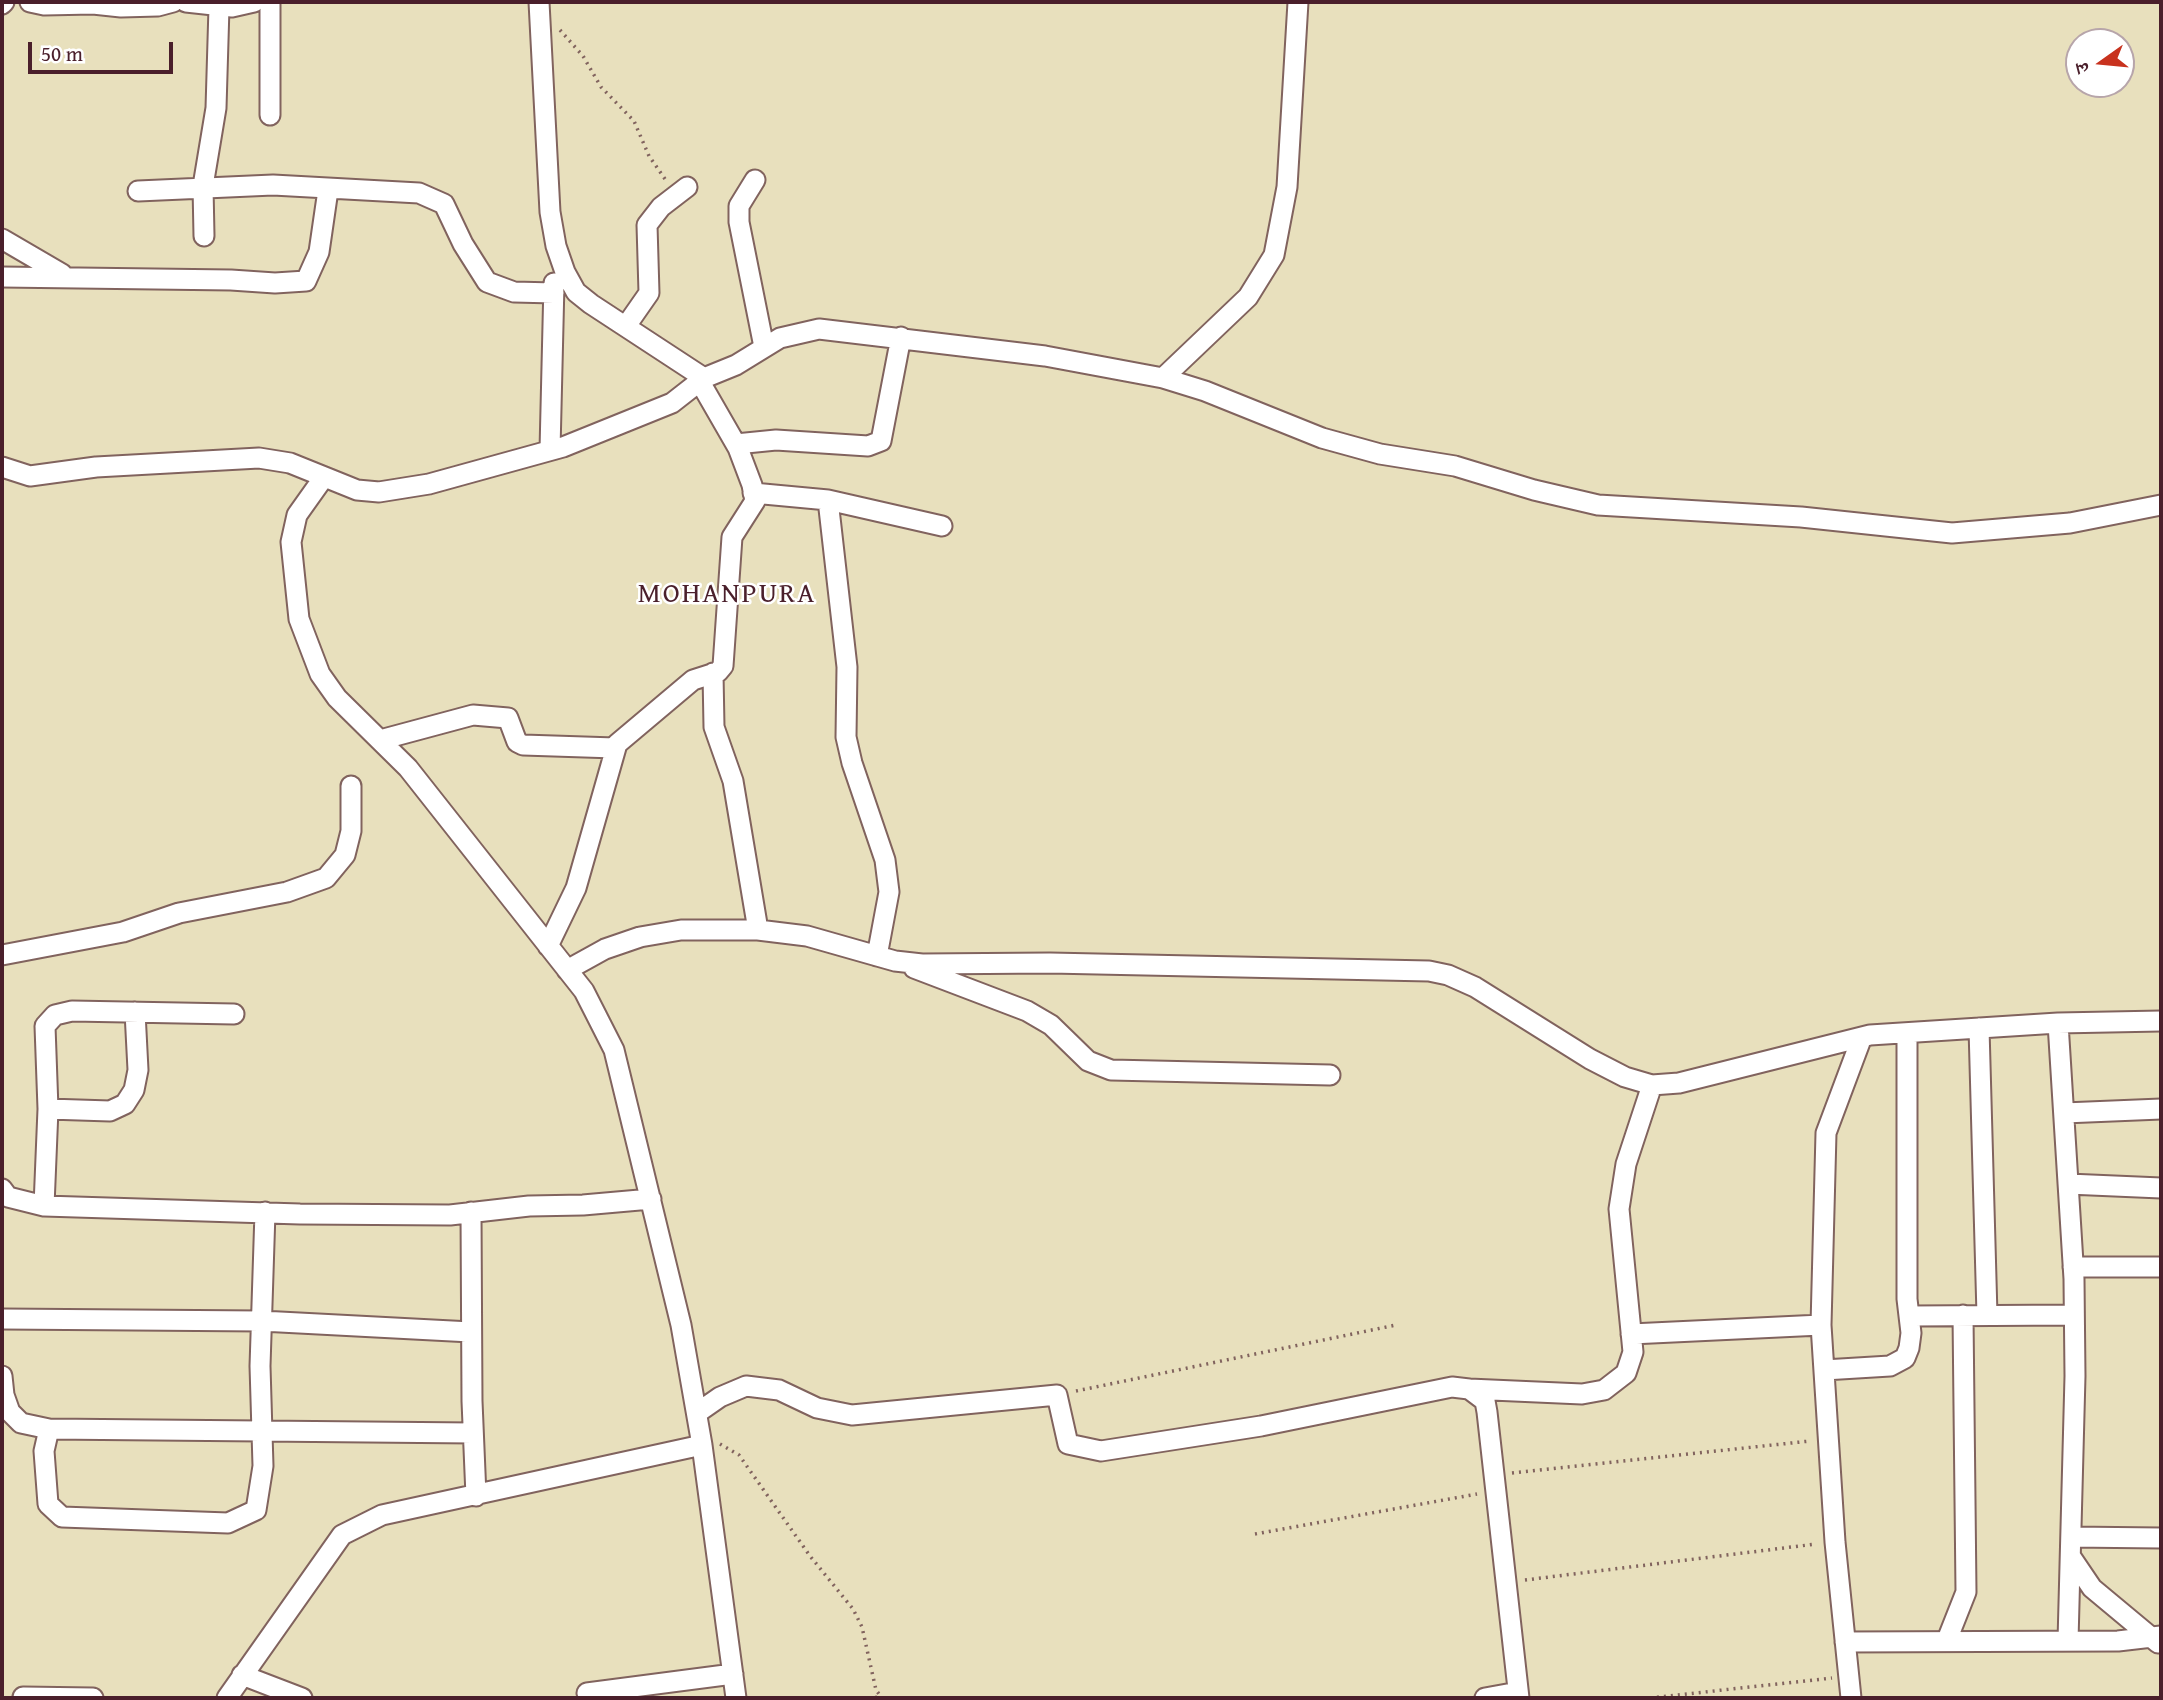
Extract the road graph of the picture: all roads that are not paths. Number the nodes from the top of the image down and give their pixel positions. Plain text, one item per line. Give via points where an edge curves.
1 (30, 2) edge
2 (173, 2) edge
3 (186, 2) edge
4 (254, 2) edge
5 (270, 2) edge
6 (1298, 2) edge
7 (93, 3) edge
8 (219, 7) junction
9 (539, 8) edge
10 (270, 115) dead end
11 (755, 180) dead end
12 (204, 186) junction
13 (687, 187) road end
14 (328, 190) junction
15 (138, 191) dead end
16 (204, 236) dead end
17 (2, 239) edge
18 (556, 247) junction
19 (2, 277) edge
20 (69, 278) junction
21 (554, 293) junction
22 (626, 326) junction
23 (901, 337) junction
24 (764, 346) junction
25 (1163, 378) junction
26 (702, 380) junction
27 (736, 444) junction
28 (550, 450) junction
29 (2, 467) edge
30 (324, 477) junction
31 (754, 493) junction
32 (828, 500) junction
33 (2161, 506) edge
34 (942, 526) dead end
35 (713, 673) junction
36 (380, 740) junction
37 (615, 748) junction
38 (351, 786) dead end
39 (758, 930) junction
40 (548, 946) junction
41 (2, 955) edge
42 (886, 958) junction
43 (567, 970) junction
44 (135, 1012) junction
45 (234, 1014) dead end
46 (2161, 1021) edge
47 (2058, 1023) junction
48 (1979, 1028) junction
49 (1907, 1034) junction
50 (1862, 1037) junction
51 (1330, 1075) dead end
52 (1652, 1086) junction
53 (48, 1109) junction
54 (2161, 1109) edge
55 (2064, 1112) junction
56 (2068, 1184) junction
57 (2161, 1188) edge
58 (2, 1189) edge
59 (651, 1199) junction
60 (44, 1206) junction
61 (265, 1212) junction
62 (471, 1212) junction
63 (2073, 1267) junction
64 (2161, 1267) edge
65 (1963, 1315) junction
66 (1987, 1315) junction
67 (2074, 1315) junction
68 (1911, 1316) junction
69 (2, 1319) edge
70 (261, 1321) junction
71 (1821, 1325) junction
72 (471, 1332) junction
73 (1631, 1334) junction
74 (1824, 1370) junction
75 (2, 1376) edge
76 (1469, 1389) junction
77 (697, 1413) junction
78 (49, 1429) junction
79 (261, 1431) junction
80 (473, 1433) junction
81 (702, 1445) junction
82 (476, 1496) junction
83 (2161, 1538) edge
84 (2071, 1546) junction
85 (1947, 1640) junction
86 (2068, 1641) junction
87 (2159, 1641) edge
88 (1845, 1642) junction
89 (733, 1674) junction
90 (242, 1675) junction
91 (587, 1693) dead end
92 (1518, 1695) edge
93 (23, 1697) edge
94 (93, 1698) edge
95 (227, 1698) edge
96 (302, 1698) edge
97 (736, 1698) edge
98 (1485, 1698) edge
99 (1851, 1698) edge

1 - 7 street
2 - 7 street via 158,6
3 - 8 street
4 - 8 street
5 - 10 street
6 - 25 street via 1287,187 1274,255 1248,297
8 - 12 street via 216,108
9 - 18 street via 550,212
11 - 24 street via 739,206 739,222
12 - 14 street
12 - 15 street
12 - 16 street
13 - 22 street via 660,207 647,225 649,293
14 - 20 street via 319,252 306,281
14 - 21 street via 419,193 444,204 487,282 514,292
17 - 20 street
18 - 21 street
18 - 22 street via 576,292
19 - 20 street
21 - 28 street
22 - 26 street
23 - 24 street via 819,329
23 - 25 street
23 - 27 street via 881,441 868,446 776,440
24 - 26 street
25 - 33 street via 1322,438 1380,454 1455,466 1598,505 1801,517 1952,533 2070,523
26 - 27 street
26 - 28 street via 672,403
27 - 31 street
28 - 30 street via 429,484 379,492 357,490
29 - 30 street via 30,476 96,467 259,458 290,463
30 - 36 street via 297,515 291,542 299,619 320,674 337,698
31 - 32 street
31 - 35 street via 751,511 732,537 723,666
32 - 34 street
32 - 42 street via 847,667 846,737 885,860 889,892
35 - 37 street via 693,680
35 - 39 street via 714,727 733,781
36 - 37 street via 456,717 487,715 508,718 523,745
36 - 40 street via 408,768
37 - 40 street via 576,888
38 - 41 street via 351,831 345,855 326,878 287,892 179,914 123,932
39 - 42 street via 807,936
39 - 43 street via 681,930 639,937
40 - 43 street
42 - 51 street via 1027,1011 1051,1026 1088,1061 1111,1070
42 - 52 street via 922,964 1429,971 1475,987 1590,1059
43 - 59 street via 584,991 614,1050
44 - 45 street
44 - 53 street via 138,1070 125,1104 110,1111
44 - 53 street via 72,1011 55,1015 45,1026
46 - 47 street
47 - 48 street
47 - 55 street
48 - 49 street
48 - 66 street
49 - 50 street
49 - 68 street via 1907,1300
50 - 52 street
50 - 71 street via 1826,1133
52 - 73 street via 1626,1164 1619,1209
53 - 60 street
54 - 55 street
55 - 56 street
56 - 57 street
56 - 63 street
58 - 60 street via 8,1197
59 - 62 street
59 - 77 street
60 - 61 street
61 - 62 street
61 - 70 street
62 - 72 street
63 - 64 street
63 - 67 street
65 - 66 street
65 - 68 street
65 - 85 street via 1966,1592
66 - 67 street
67 - 84 street
68 - 74 street via 1909,1348 1898,1364
69 - 70 street
70 - 72 street
70 - 79 street
71 - 73 street
71 - 74 street
72 - 80 street
73 - 76 street via 1633,1352 1626,1373 1604,1390 1582,1394
74 - 88 street
75 - 78 street via 10,1412 21,1423
76 - 77 street via 1452,1387 1261,1426 1101,1451 1068,1444 1057,1395 852,1415 817,1408 779,1390 746,1386
76 - 92 street via 1485,1401
77 - 81 street
78 - 79 street
78 - 79 street via 44,1451 48,1504 62,1517 228,1523 256,1510
79 - 80 street
80 - 82 street
81 - 82 street
81 - 89 street
82 - 90 street via 382,1515 342,1535
83 - 84 street
84 - 86 street
84 - 87 street via 2092,1588
85 - 86 street
85 - 88 street
86 - 87 street
88 - 99 street
89 - 91 street
89 - 97 street
90 - 95 street
90 - 96 street
92 - 98 street
93 - 94 street

